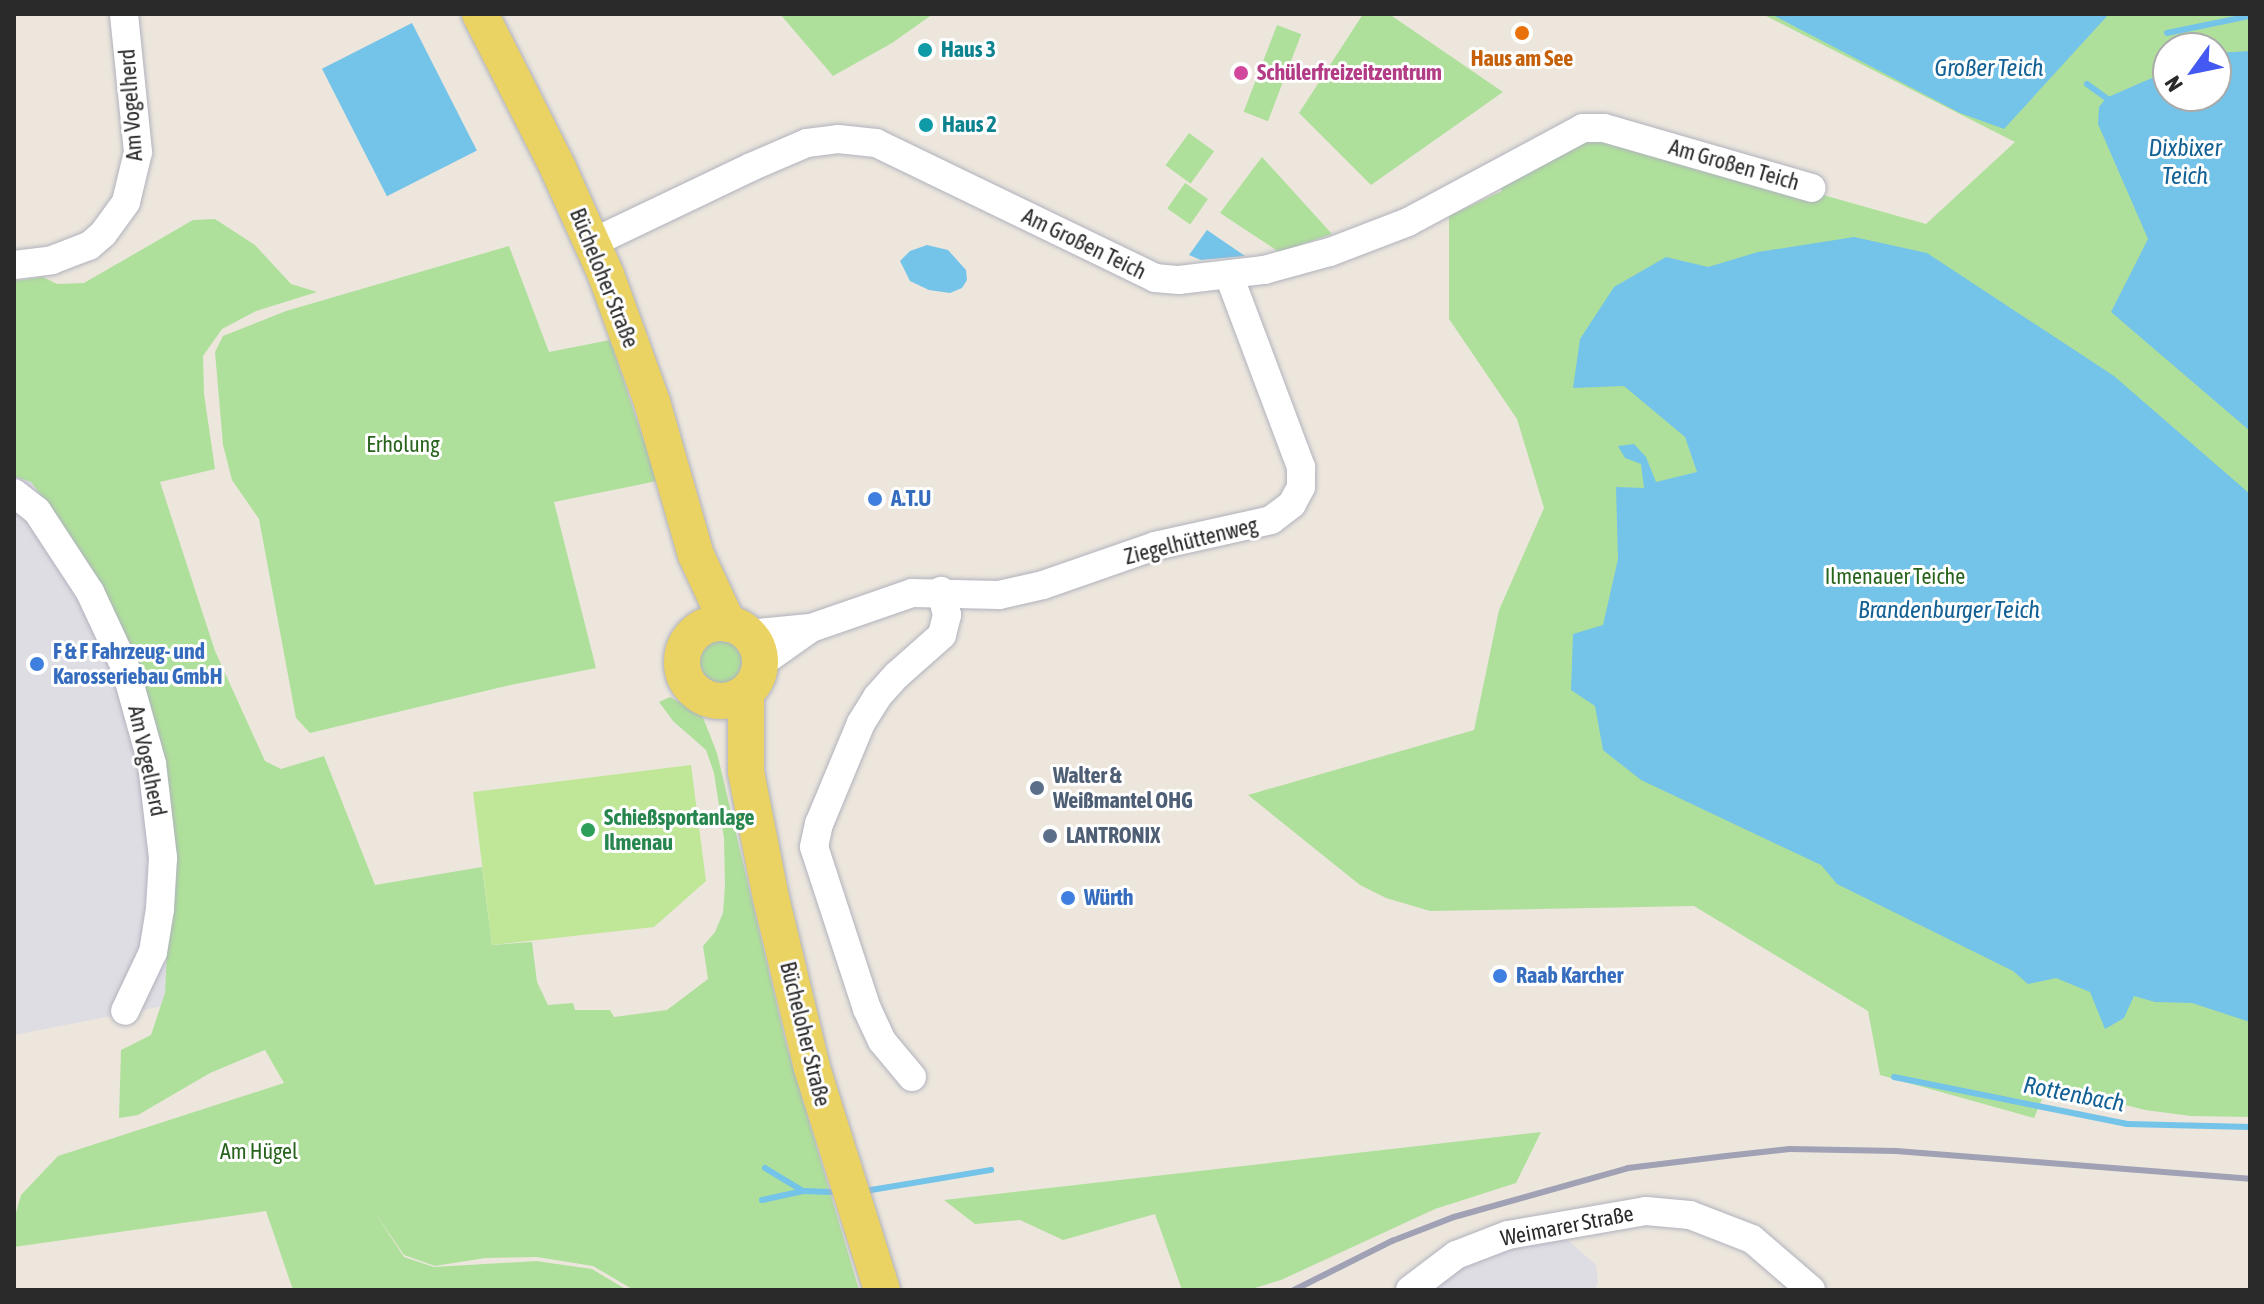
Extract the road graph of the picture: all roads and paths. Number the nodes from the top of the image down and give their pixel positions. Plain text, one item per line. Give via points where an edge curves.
1 (124, 14) edge
2 (480, 14) edge
3 (1812, 188) dead end
4 (592, 243) junction
5 (24, 264) edge
6 (1229, 275) junction
7 (14, 493) edge
8 (941, 591) junction
9 (732, 658) junction
10 (125, 1011) dead end
11 (912, 1077) dead end
12 (882, 1290) edge
13 (1410, 1290) edge
14 (1811, 1290) edge

1 - 5 street, Am Vogelherd via 138,152 126,202 89,246
2 - 4 main road, Bücheloher Straße
3 - 6 street, Am Großen Teich via 1604,128 1583,128 1408,222 1330,252
4 - 6 street, Am Großen Teich via 807,143 838,139 876,143 1155,278
4 - 9 main road, Bücheloher Straße via 652,402
6 - 8 street, Ziegelhüttenweg via 1301,467 1301,487 1292,504 1271,520 1155,546 1043,585 999,595
7 - 10 street, Am Vogelherd via 37,511 90,592 125,667 152,764 163,858 160,909 153,952
8 - 9 street, Ziegelhüttenweg via 912,593
8 - 11 street via 947,615 942,635 897,675 861,723 814,847 867,1009 882,1041
9 - 12 main road, Bücheloher Straße via 746,772 774,912 834,1145
13 - 14 street, Weimarer Straße via 1456,1255 1508,1235 1646,1211 1690,1215 1752,1239

